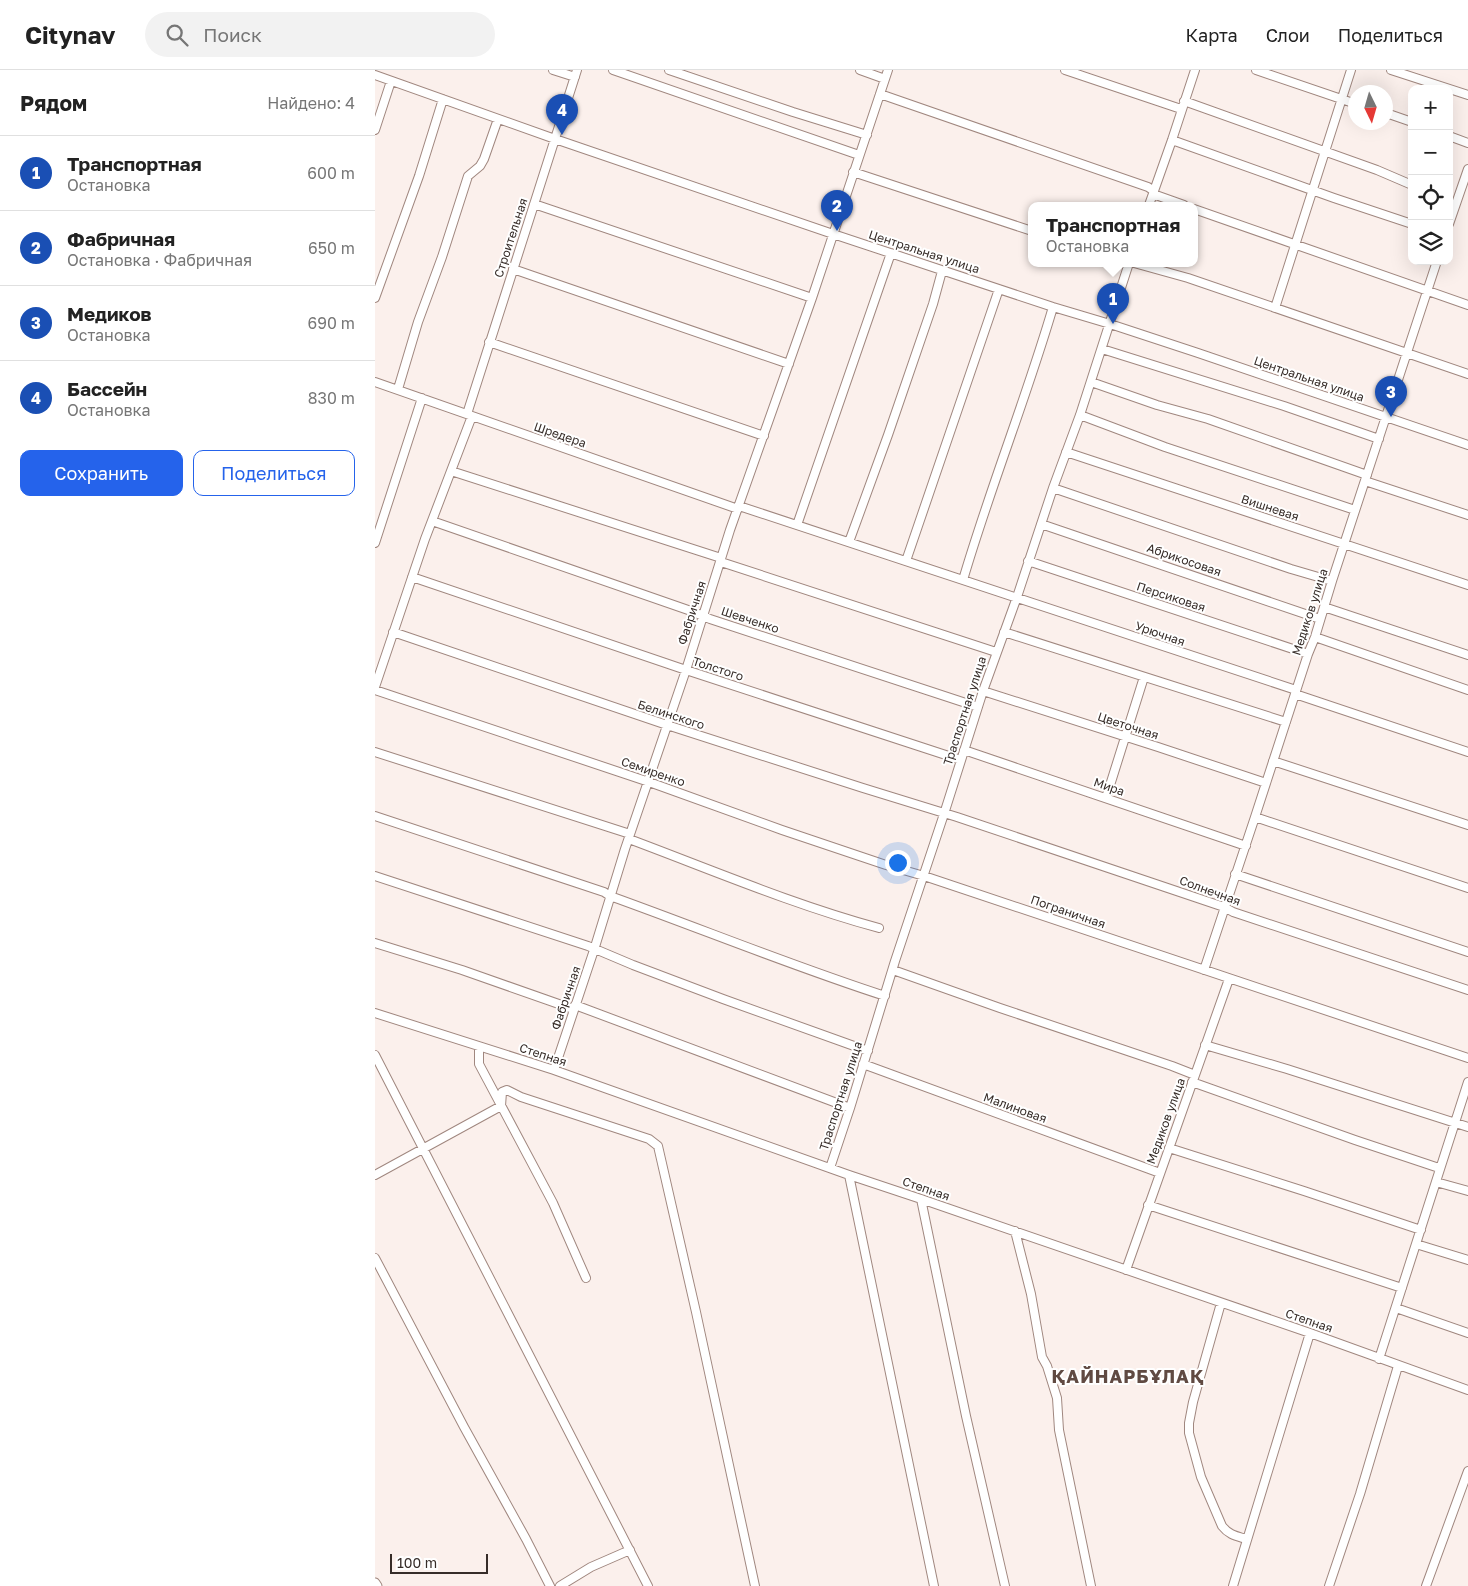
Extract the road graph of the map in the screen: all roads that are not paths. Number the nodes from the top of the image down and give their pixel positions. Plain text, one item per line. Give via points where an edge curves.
1 (553, 70) edge
2 (613, 70) edge
3 (669, 70) edge
4 (860, 70) edge
5 (888, 70) edge
6 (1065, 70) edge
7 (1195, 70) edge
8 (1257, 70) edge
9 (1351, 70) edge
10 (1391, 70) edge
11 (576, 74) edge
12 (375, 75) edge
13 (885, 79) junction
14 (391, 81) junction
15 (881, 94) junction
16 (1468, 95) edge
17 (1342, 99) junction
18 (443, 100) junction
19 (1184, 101) junction
20 (1348, 101) edge
21 (1181, 109) junction
22 (1393, 116) edge
23 (499, 119) junction
24 (1408, 121) edge
25 (375, 130) edge
26 (867, 134) junction
27 (1453, 137) edge
28 (555, 139) junction
29 (1172, 140) junction
30 (1468, 143) edge
31 (1325, 151) junction
32 (859, 155) junction
33 (1468, 169) edge
34 (853, 172) junction
35 (1408, 183) edge
36 (1313, 190) junction
37 (1153, 193) junction
38 (1453, 201) edge
39 (1150, 202) edge
40 (1176, 202) edge
41 (534, 204) junction
42 (1198, 210) edge
43 (1408, 223) edge
44 (1028, 230) edge
45 (833, 234) junction
46 (1296, 244) junction
47 (891, 253) junction
48 (1436, 265) edge
49 (1128, 267) edge
50 (1149, 267) edge
51 (513, 269) junction
52 (942, 270) junction
53 (999, 289) junction
54 (1428, 290) junction
55 (375, 298) edge
56 (812, 298) junction
57 (1468, 305) edge
58 (1053, 307) junction
59 (1275, 308) junction
60 (1110, 324) junction
61 (489, 342) junction
62 (1102, 349) junction
63 (1407, 354) junction
64 (789, 364) junction
65 (1468, 374) edge
66 (375, 382) edge
67 (1091, 382) junction
68 (398, 389) junction
69 (422, 398) junction
70 (469, 415) junction
71 (1080, 415) junction
72 (1385, 417) junction
73 (764, 436) junction
74 (1379, 439) junction
75 (1468, 445) edge
76 (1066, 452) junction
77 (451, 471) junction
78 (1366, 478) junction
79 (1053, 488) junction
80 (738, 508) junction
81 (1355, 510) junction
82 (1468, 515) edge
83 (432, 522) junction
84 (1041, 524) junction
85 (797, 525) junction
86 (849, 542) junction
87 (375, 543) edge
88 (1344, 544) junction
89 (721, 560) junction
90 (906, 561) junction
91 (1028, 561) junction
92 (412, 577) junction
93 (963, 580) junction
94 (1332, 581) junction
95 (1468, 585) edge
96 (1017, 597) junction
97 (1324, 607) junction
98 (703, 616) junction
99 (1320, 619) junction
100 (393, 632) junction
101 (1004, 632) junction
102 (1315, 637) junction
103 (997, 652) junction
104 (1308, 654) junction
105 (1468, 655) edge
106 (686, 670) junction
107 (1144, 677) junction
108 (375, 688) edge
109 (1468, 690) edge
110 (983, 691) junction
111 (1295, 692) junction
112 (978, 707) junction
113 (1286, 722) junction
114 (667, 726) junction
115 (1125, 736) junction
116 (964, 750) junction
117 (375, 752) edge
118 (1468, 752) edge
119 (961, 760) junction
120 (1273, 761) junction
121 (649, 782) junction
122 (1266, 783) junction
123 (1106, 798) junction
124 (944, 814) junction
125 (375, 816) edge
126 (1255, 817) junction
127 (1468, 825) edge
128 (630, 837) junction
129 (1246, 846) junction
130 (1235, 874) junction
131 (375, 876) edge
132 (924, 876) junction
133 (1468, 888) edge
134 (610, 896) junction
135 (1224, 907) junction
136 (879, 928) dead end
137 (375, 943) edge
138 (594, 950) junction
139 (1468, 952) edge
140 (893, 970) junction
141 (1204, 970) junction
142 (1229, 979) junction
143 (1468, 990) edge
144 (885, 996) junction
145 (574, 1007) junction
146 (375, 1013) edge
147 (1205, 1045) junction
148 (479, 1047) junction
149 (868, 1051) junction
150 (375, 1055) edge
151 (1468, 1058) edge
152 (863, 1064) junction
153 (554, 1070) junction
154 (1193, 1079) junction
155 (1468, 1082) edge
156 (501, 1106) junction
157 (850, 1108) junction
158 (1455, 1122) junction
159 (1468, 1127) edge
160 (1169, 1148) junction
161 (423, 1149) junction
162 (830, 1168) junction
163 (1439, 1168) junction
164 (1159, 1173) junction
165 (375, 1175) edge
166 (849, 1176) junction
167 (1436, 1182) junction
168 (1468, 1192) edge
169 (921, 1199) junction
170 (1148, 1205) junction
171 (1421, 1230) junction
172 (1015, 1231) junction
173 (1416, 1244) junction
174 (375, 1258) edge
175 (1468, 1260) edge
176 (1126, 1270) junction
177 (586, 1278) dead end
178 (1402, 1288) junction
179 (1221, 1303) junction
180 (1396, 1308) junction
181 (1310, 1333) junction
182 (1468, 1333) edge
183 (1379, 1359) junction
184 (1398, 1366) junction
185 (1468, 1390) edge
186 (1468, 1471) edge
187 (1247, 1539) junction
188 (630, 1550) junction
189 (550, 1586) edge
190 (560, 1586) edge
191 (649, 1586) edge
192 (755, 1586) edge
193 (934, 1586) edge
194 (1005, 1586) edge
195 (1091, 1586) edge
196 (1233, 1586) edge
197 (1329, 1586) edge
198 (1427, 1586) edge

1 - 11 street
2 - 32 street
3 - 26 street
4 - 13 street
5 - 13 street, Фабричная
6 - 21 street
7 - 19 street
8 - 17 street
9 - 17 street
10 - 16 street
11 - 28 street, Строительная
12 - 14 street, Центральная улица
13 - 15 street, Фабричная
14 - 18 street, Центральная улица
14 - 25 street
15 - 26 street, Фабричная
15 - 37 street
17 - 20 street
17 - 31 street
18 - 23 street, Центральная улица
18 - 55 street
19 - 21 street
19 - 31 street
21 - 29 street
22 - 24 street
23 - 28 street, Центральная улица
23 - 68 street via 485,159 468,176
26 - 32 street, Фабричная
27 - 30 street
28 - 41 street, Строительная
28 - 45 street, Центральная улица
29 - 36 street
29 - 37 street
31 - 35 street
31 - 36 street
32 - 34 street, Фабричная
33 - 38 street
34 - 44 street
34 - 45 street, Фабричная
36 - 43 street
36 - 46 street
37 - 39 street
37 - 40 street
41 - 51 street, Строительная
41 - 56 street
42 - 46 street
45 - 47 street, Центральная улица
45 - 56 street, Фабричная
46 - 54 street
46 - 59 street
47 - 52 street, Центральная улица
47 - 85 street
48 - 54 street, Медиков улица
49 - 60 street, Траспортная улица
50 - 59 street
51 - 61 street, Строительная
51 - 64 street
52 - 53 street, Центральная улица
52 - 86 street
53 - 58 street, Центральная улица
53 - 90 street
54 - 57 street
54 - 63 street, Медиков улица
56 - 64 street, Фабричная
58 - 60 street, Центральная улица
58 - 93 street
59 - 63 street
60 - 62 street, Траспортная улица
60 - 72 street, Центральная улица
61 - 70 street, Строительная
61 - 73 street
62 - 67 street, Траспортная улица
62 - 74 street
63 - 65 street
63 - 72 street, Медиков улица
64 - 73 street, Фабричная
66 - 68 street, Шредера
67 - 71 street, Траспортная улица
67 - 78 street via 1208,419
68 - 69 street, Шредера
69 - 70 street, Шредера
69 - 87 street
70 - 77 street, Строительная
70 - 80 street, Шредера
71 - 76 street, Траспортная улица
71 - 81 street
72 - 74 street, Медиков улица
72 - 75 street, Центральная улица
73 - 80 street, Фабричная
74 - 78 street, Медиков улица
76 - 79 street, Траспортная улица
76 - 88 street, Вишневая
77 - 83 street, Строительная
77 - 89 street
78 - 81 street, Медиков улица
78 - 82 street
79 - 84 street, Траспортная улица
79 - 94 street
80 - 85 street, Шредера
80 - 89 street, Фабричная
81 - 88 street, Медиков улица
83 - 92 street, Строительная
83 - 98 street, Шевченко
84 - 91 street, Траспортная улица
84 - 99 street, Абрикосовая
85 - 86 street, Шредера
86 - 90 street, Шредера
88 - 94 street, Медиков улица
88 - 95 street, Вишневая
89 - 98 street, Фабричная
89 - 103 street
90 - 93 street, Шредера
91 - 96 street, Траспортная улица
91 - 104 street, Персиковая
92 - 100 street, Строительная
92 - 106 street, Толстого
93 - 96 street, Шредера
94 - 97 street, Медиков улица
96 - 101 street, Траспортная улица
96 - 111 street, Урючная
97 - 99 street, Медиков улица
97 - 105 street
98 - 106 street, Фабричная
98 - 112 street, Шевченко
99 - 102 street, Медиков улица
100 - 108 street, Строительная
100 - 114 street, Белинского
101 - 103 street, Траспортная улица
101 - 107 street
102 - 104 street, Медиков улица
102 - 109 street
103 - 110 street, Траспортная улица
104 - 111 street, Медиков улица
106 - 114 street, Фабричная
106 - 119 street, Толстого
107 - 113 street
107 - 115 street
108 - 121 street, Семиренко
110 - 112 street, Траспортная улица
110 - 115 street, Цветочная
111 - 113 street, Медиков улица
111 - 118 street, Урючная
112 - 116 street, Траспортная улица
113 - 120 street, Медиков улица
114 - 121 street, Фабричная
114 - 124 street, Белинского
115 - 122 street, Цветочная
115 - 123 street
116 - 119 street, Траспортная улица
116 - 123 street, Мира
117 - 128 street
119 - 124 street, Траспортная улица
120 - 122 street, Медиков улица
120 - 127 street
121 - 128 street, Фабричная
121 - 132 street, Семиренко
122 - 126 street, Медиков улица
123 - 129 street, Мира
124 - 132 street, Траспортная улица
124 - 135 street, Солнечная
125 - 134 street
126 - 129 street, Медиков улица
126 - 133 street
128 - 134 street, Фабричная
128 - 136 street via 798,903
129 - 130 street, Медиков улица
130 - 135 street, Медиков улица
130 - 139 street
131 - 138 street
132 - 140 street, Траспортная улица
132 - 141 street, Пограничная
134 - 138 street, Фабричная
134 - 144 street
135 - 141 street, Медиков улица
135 - 143 street, Солнечная
137 - 145 street
138 - 145 street, Фабричная
138 - 149 street
140 - 144 street, Траспортная улица
140 - 154 street via 1172,1066
141 - 142 street, Пограничная
142 - 147 street, Медиков улица
142 - 151 street, Пограничная
144 - 149 street, Траспортная улица
145 - 153 street, Фабричная
145 - 157 street
146 - 148 street, Степная
147 - 154 street, Медиков улица
147 - 158 street
148 - 153 street, Степная
148 - 156 street via 479,1064
149 - 152 street, Траспортная улица
150 - 161 street
152 - 157 street, Траспортная улица
152 - 164 street, Малиновая
153 - 162 street, Степная
154 - 160 street, Медиков улица
154 - 163 street
155 - 158 street
156 - 161 street
156 - 177 street via 553,1202
156 - 192 street via 502,1092 507,1090 649,1139 658,1146
157 - 162 street, Траспортная улица
158 - 159 street
158 - 163 street
160 - 164 street, Медиков улица
160 - 171 street
161 - 165 street
161 - 188 street
162 - 166 street, Степная
163 - 167 street
164 - 170 street, Медиков улица
166 - 169 street, Степная
166 - 193 street
167 - 168 street
167 - 171 street
169 - 172 street, Степная
169 - 194 street
170 - 176 street, Медиков улица
170 - 178 street
171 - 173 street
172 - 176 street, Степная
172 - 195 street via 1042,1356 1057,1398 1059,1430
173 - 175 street
173 - 178 street
174 - 189 street
176 - 179 street, Степная
178 - 180 street
179 - 181 street, Степная
179 - 187 street via 1193,1402 1189,1433 1201,1477 1222,1526 1234,1536
180 - 182 street
180 - 183 street
181 - 183 street, Степная
181 - 187 street
183 - 184 street, Степная
184 - 185 street, Степная
184 - 197 street
186 - 198 street
187 - 196 street
188 - 190 street via 591,1567
188 - 191 street

